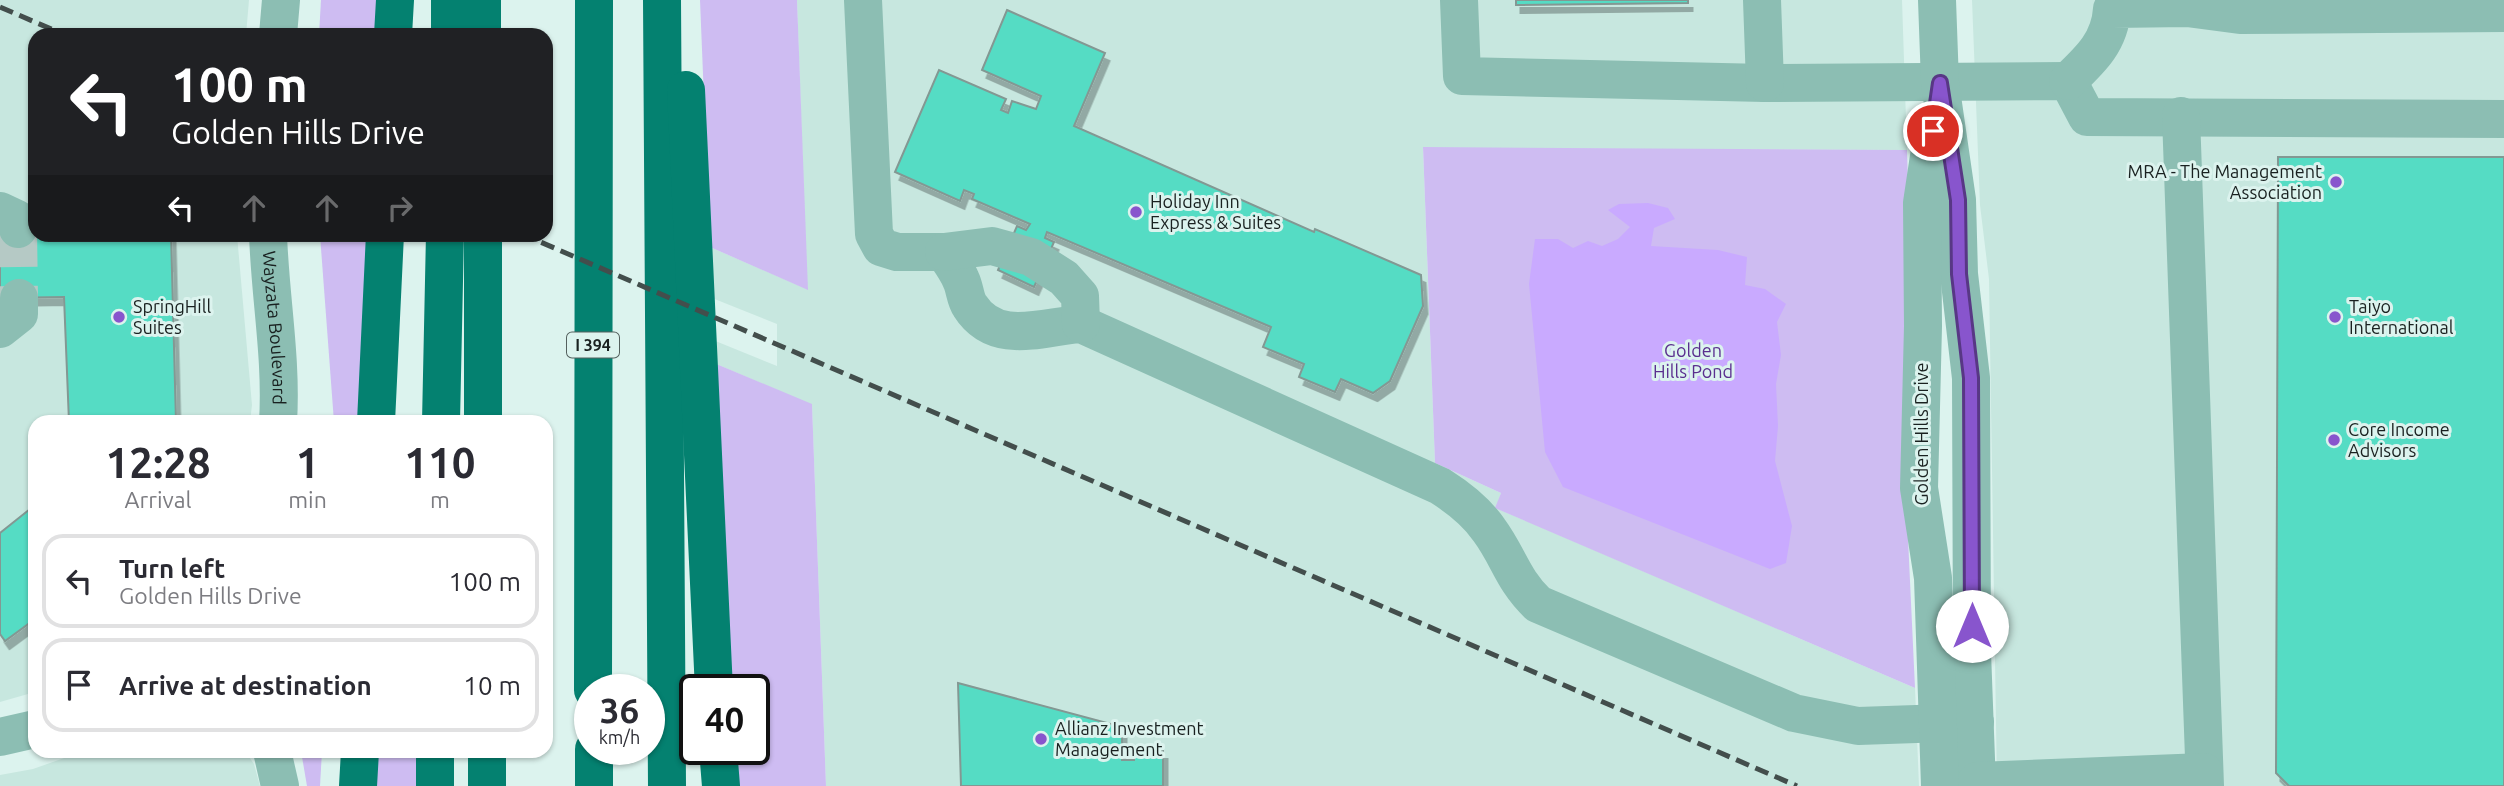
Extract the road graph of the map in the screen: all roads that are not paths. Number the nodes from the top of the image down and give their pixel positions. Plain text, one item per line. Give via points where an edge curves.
1 (281, 0) edge
2 (395, 0) edge
3 (450, 0) edge
4 (482, 0) edge
5 (594, 0) edge
6 (662, 0) edge
7 (682, 0) edge
8 (863, 0) edge
9 (1459, 0) edge
10 (1762, 0) edge
11 (1937, 0) edge
12 (2215, 6) edge
13 (2504, 13) edge
14 (279, 28) edge
15 (393, 28) edge
16 (450, 28) edge
17 (482, 28) edge
18 (2068, 82) junction
19 (1765, 83) junction
20 (1940, 83) junction
21 (2182, 116) junction
22 (2504, 119) edge
23 (268, 242) edge
24 (385, 242) edge
25 (446, 242) edge
26 (483, 242) edge
27 (944, 252) junction
28 (1081, 324) junction
29 (278, 415) edge
30 (376, 415) edge
31 (441, 415) edge
32 (483, 415) edge
33 (593, 674) edge
34 (713, 674) edge
35 (1956, 723) junction
36 (28, 731) edge
37 (0, 737) edge
38 (274, 758) edge
39 (360, 758) edge
40 (435, 758) edge
41 (487, 758) edge
42 (594, 765) edge
43 (719, 765) edge
44 (2205, 779) edge
45 (1977, 783) edge
46 (280, 786) edge
47 (358, 786) edge
48 (435, 786) edge
49 (487, 786) edge
50 (594, 786) edge
51 (667, 786) edge
52 (721, 786) edge
53 (1940, 786) edge

1 - 14 street
2 - 15 highway
3 - 16 highway
4 - 17 highway
5 - 33 highway, I 394
6 - 51 highway
7 - 34 highway
8 - 27 street via 874,234 881,247 897,252
9 - 19 street via 1462,76
10 - 19 street
11 - 20 street, Golden Hills Drive
12 - 13 street via 2240,15
12 - 18 street via 2112,9 2103,44
18 - 20 street
18 - 21 street via 2087,117
19 - 20 street
20 - 35 street, Golden Hills Drive via 1958,200 1959,274 1971,378
20 - 35 street, Golden Hills Drive via 1922,203 1919,475
21 - 22 street
21 - 44 street
23 - 29 street, Wayzata Boulevard
24 - 30 highway
25 - 31 highway
26 - 32 highway
27 - 28 street via 992,246 1031,257 1064,278 1080,296
27 - 28 street via 961,279 970,306 1007,332
28 - 35 street via 1440,486 1466,502 1490,531 1520,586 1538,604 1794,713 1858,726
35 - 45 street, Golden Hills Drive
35 - 53 street, Golden Hills Drive
36 - 37 street
38 - 46 street
39 - 47 highway
40 - 48 highway
41 - 49 highway
42 - 50 highway
43 - 52 highway
44 - 45 street

